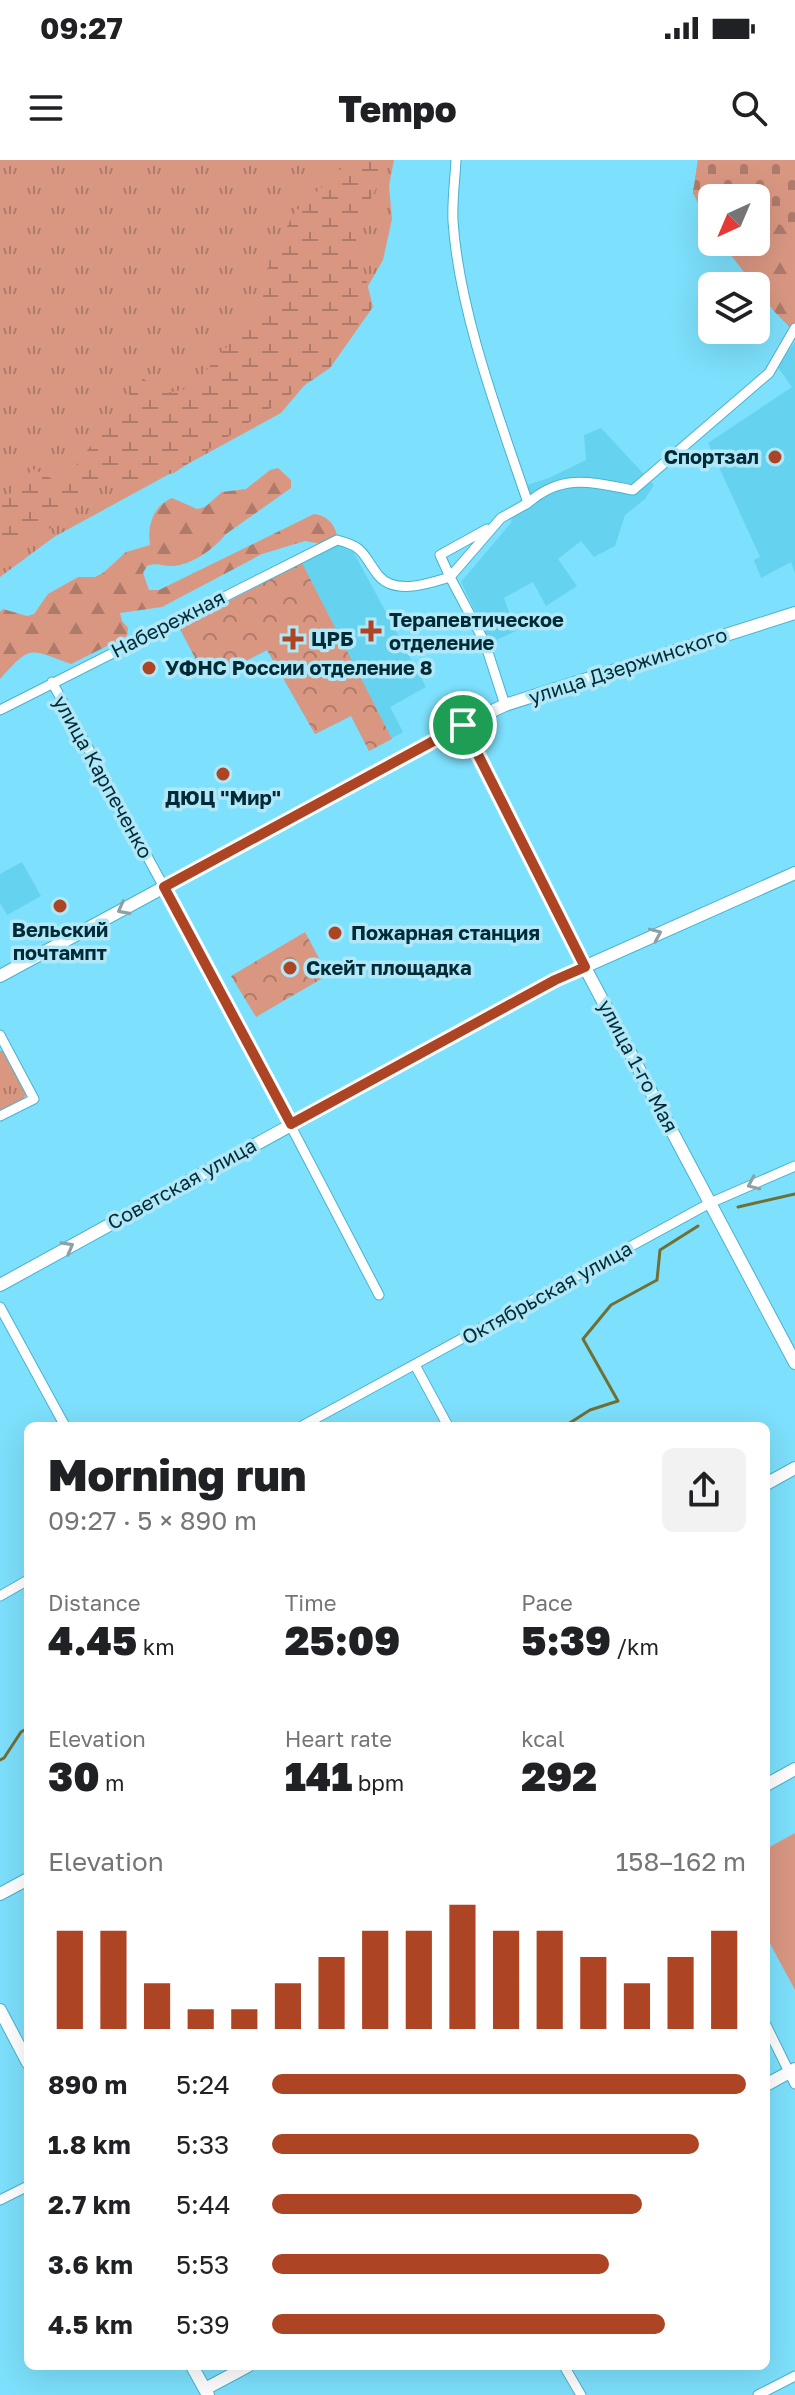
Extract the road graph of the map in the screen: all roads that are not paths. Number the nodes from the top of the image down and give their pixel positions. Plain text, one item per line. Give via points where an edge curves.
1 (456, 160) edge
2 (795, 328) edge
3 (528, 503) junction
4 (495, 525) junction
5 (450, 577) junction
6 (795, 613) edge
7 (52, 682) junction
8 (505, 705) junction
9 (0, 710) edge
10 (463, 725) junction
11 (795, 873) edge
12 (164, 887) junction
13 (585, 967) junction
14 (0, 976) edge
15 (0, 1035) edge
16 (0, 1116) edge
17 (291, 1124) junction
18 (795, 1166) edge
19 (710, 1203) junction
20 (0, 1285) edge
21 (379, 1295) dead end
22 (0, 1307) edge
23 (795, 1363) edge
24 (415, 1365) junction
25 (63, 1422) edge
26 (309, 1422) edge
27 (446, 1422) edge
28 (795, 1468) edge
29 (770, 1482) edge
30 (24, 1582) edge
31 (0, 1596) edge
32 (795, 1769) edge
33 (770, 1783) edge
34 (24, 1881) edge
35 (0, 1894) edge
36 (0, 2010) edge
37 (770, 2032) edge
38 (24, 2055) edge
39 (793, 2075) edge
40 (770, 2084) edge
41 (24, 2188) edge
42 (0, 2200) edge
43 (193, 2370) edge
44 (241, 2370) edge
45 (566, 2370) edge
46 (795, 2376) edge
47 (202, 2393) edge
48 (581, 2395) edge
49 (758, 2395) edge

1 - 3 street via 453,220 463,288
2 - 3 street via 769,373 633,490 583,481 545,489
3 - 4 street
4 - 5 street
4 - 5 street via 440,555
5 - 7 street, Набережная via 416,586 395,585 380,578 367,554 337,540
5 - 8 street via 485,643
6 - 8 main road, улица Дзержинского
7 - 9 street, Набережная
7 - 12 street, улица Карпеченко
8 - 10 main road, улица Дзержинского
10 - 12 main road, улица Дзержинского
10 - 13 main road, улица 1-го Мая
13 -> 11 main road, Советская улица
12 -> 14 main road, улица Дзержинского
12 - 17 street, улица Карпеченко
13 - 17 main road, Советская улица
13 - 19 main road, улица 1-го Мая
15 - 16 street via 34,1099
20 -> 17 main road, Советская улица
17 - 21 street, улица Карпеченко
18 -> 19 street, Октябрьская улица
19 - 23 main road, улица 1-го Мая
19 - 24 street, Октябрьская улица
22 - 25 street
24 - 26 street, Октябрьская улица
24 - 27 street
28 - 29 main road
30 - 31 street
32 - 33 main road
34 - 35 main road
36 - 38 main road
37 - 39 street
39 - 40 main road
41 - 42 street
43 - 47 main road
44 - 47 main road
45 - 48 street
46 - 49 street

